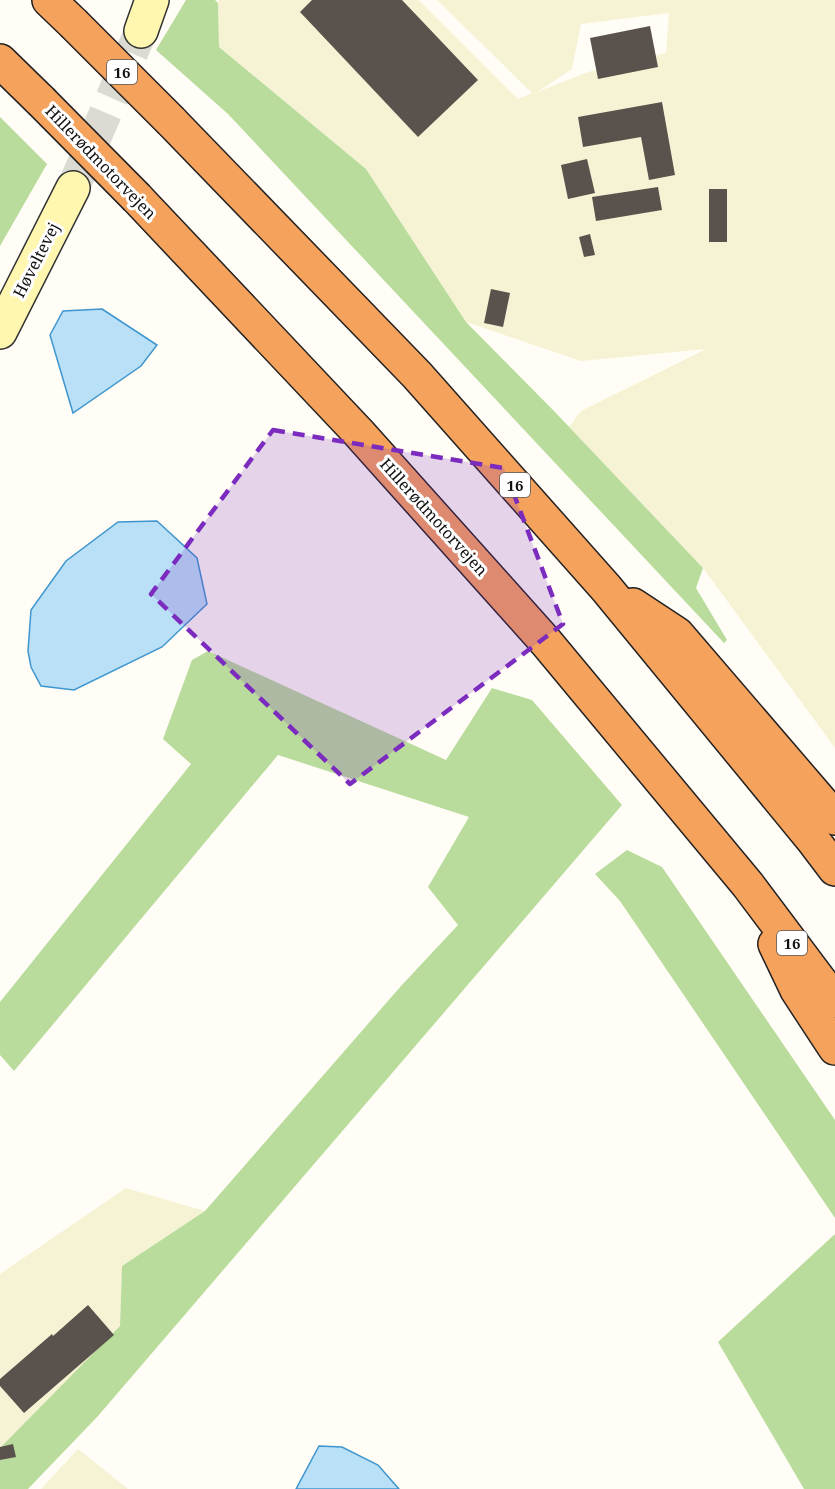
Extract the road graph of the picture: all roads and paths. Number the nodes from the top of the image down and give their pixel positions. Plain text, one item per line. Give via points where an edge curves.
1 (49, 0) edge
2 (152, 0) edge
3 (141, 31) tunnel mouth
4 (0, 61) edge
5 (73, 188) tunnel mouth
6 (0, 332) edge
7 (606, 588) junction
8 (835, 818) edge
9 (835, 870) edge
10 (748, 885) junction
11 (835, 1001) edge
12 (835, 1048) edge

1 - 7 highway, 16, bridge via 417,375
2 - 3 street
4 - 10 highway, Hillerødmotorvejen / 16, bridge via 137,198 358,432 546,642
5 - 6 street, Høveltevej
7 - 8 highway via 677,634
7 - 9 highway, 16
10 - 11 highway, Hillerødmotorvejen / 16
10 - 12 highway via 797,990

